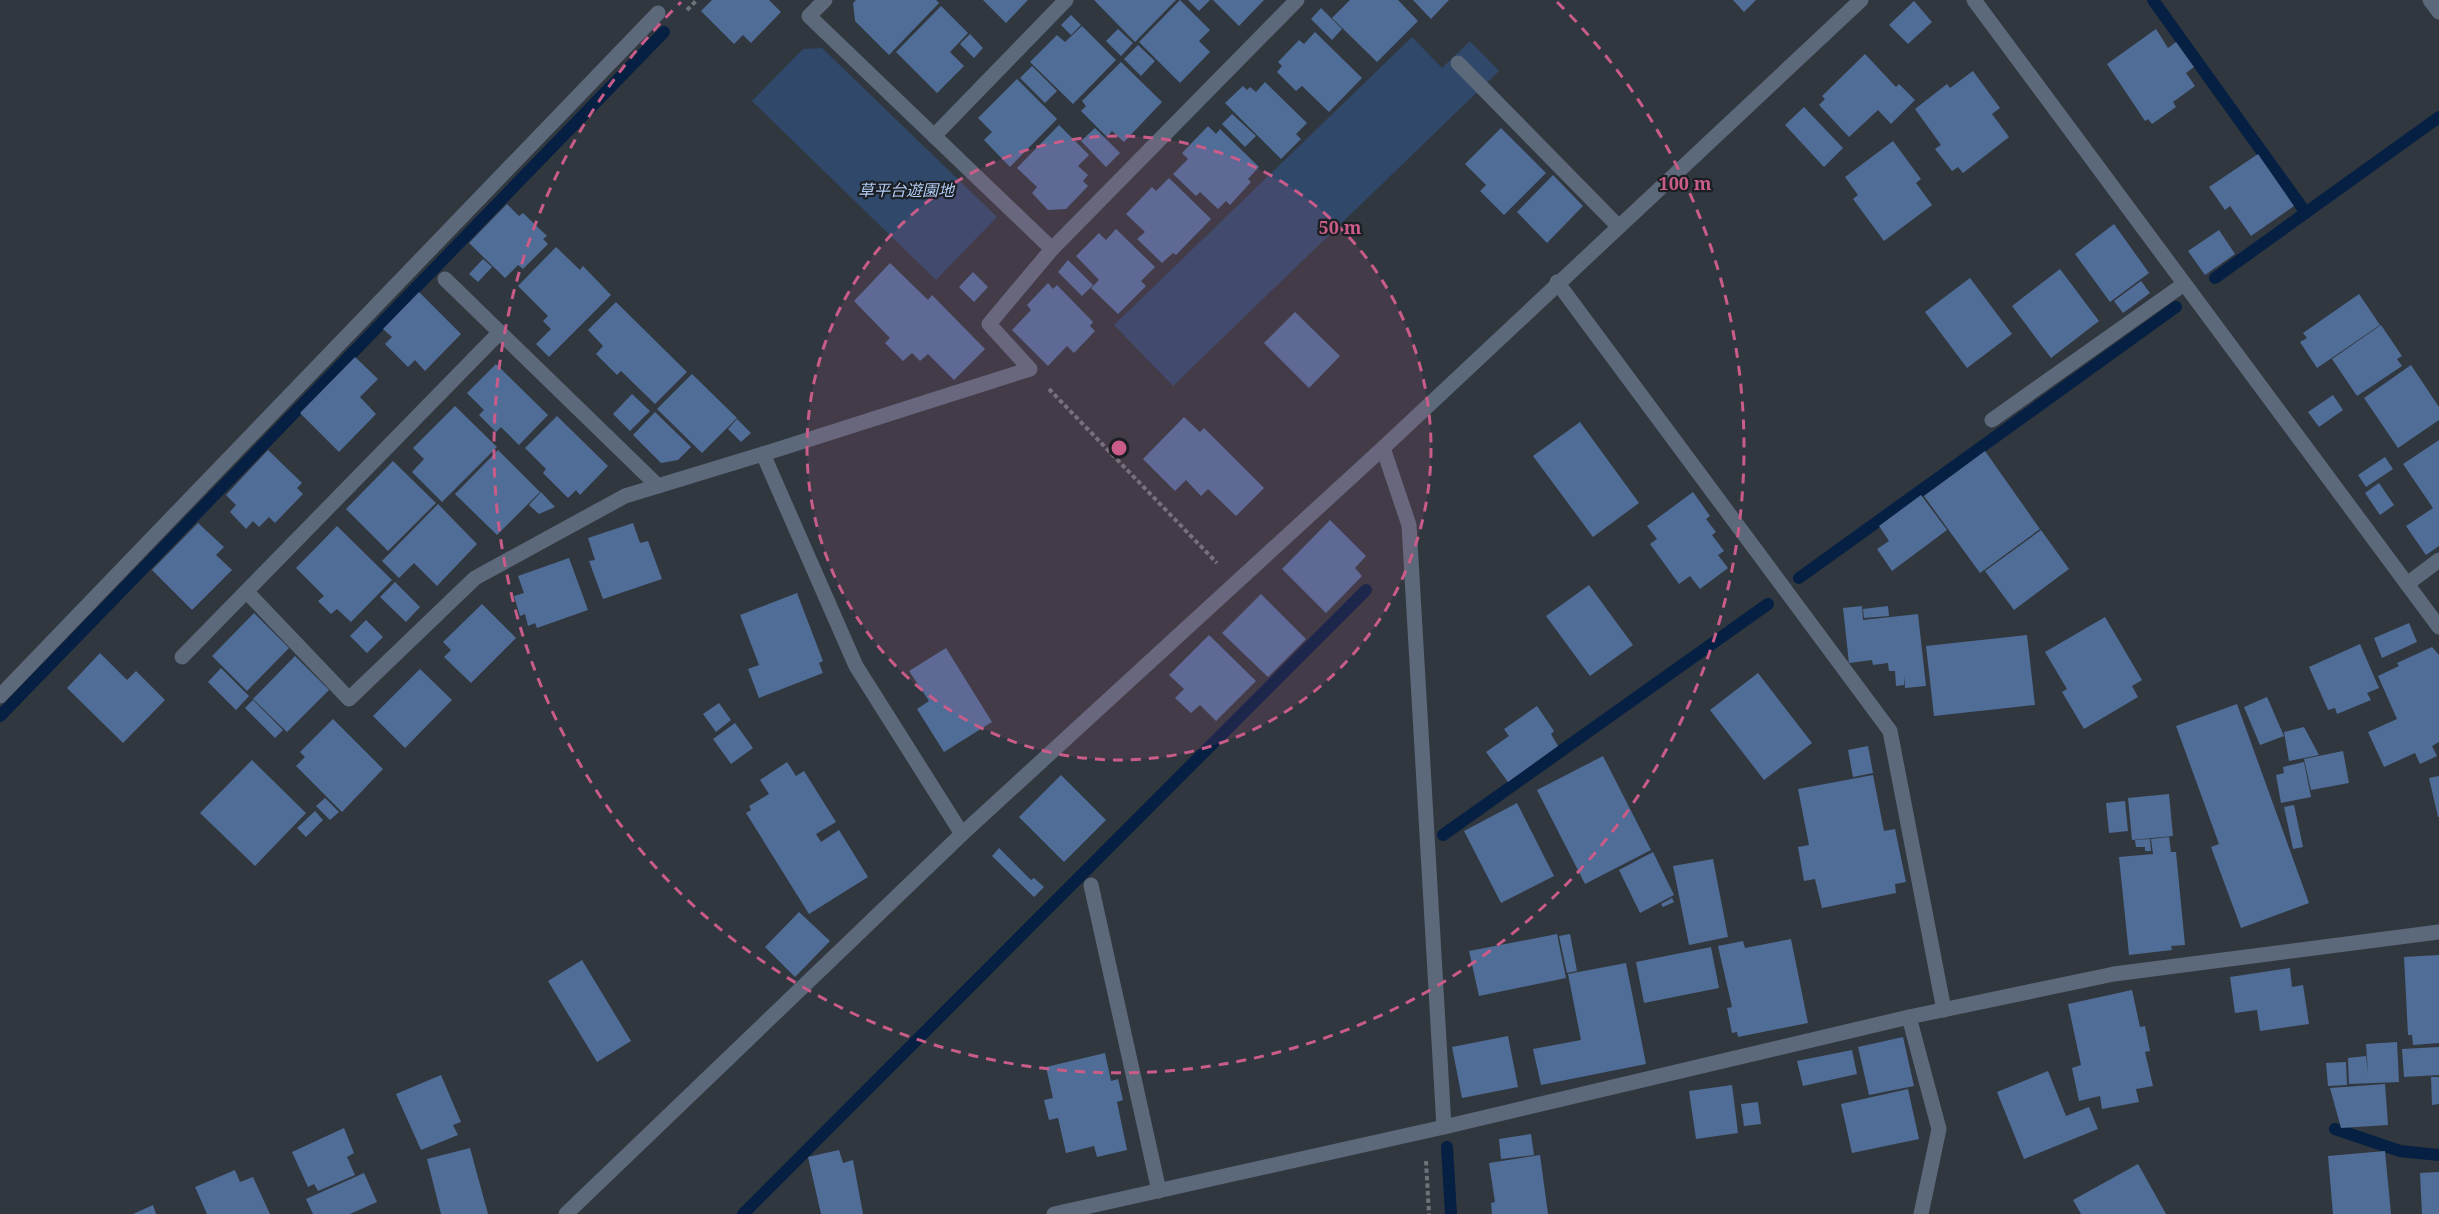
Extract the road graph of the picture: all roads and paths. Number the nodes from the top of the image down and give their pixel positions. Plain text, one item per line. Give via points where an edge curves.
1 (825, 0) edge
2 (1066, 0) edge
3 (1297, 0) edge
4 (1861, 0) edge
5 (1974, 0) edge
6 (2430, 0) edge
7 (2439, 12) edge
8 (658, 13) dead end
9 (1458, 63) dead end
10 (934, 136) junction
11 (1618, 226) junction
12 (1052, 249) junction
13 (445, 279) dead end
14 (1557, 282) junction
15 (2184, 284) junction
16 (500, 333) junction
17 (1030, 369) junction
18 (1992, 420) dead end
19 (1383, 448) junction
20 (763, 454) junction
21 (658, 486) junction
22 (2439, 560) edge
23 (1236, 583) junction
24 (2407, 584) junction
25 (247, 592) junction
26 (2439, 627) edge
27 (182, 657) dead end
28 (0, 696) edge
29 (962, 834) junction
30 (1091, 885) dead end
31 (2439, 932) edge
32 (1944, 1010) junction
33 (1909, 1017) junction
34 (1444, 1127) junction
35 (1159, 1191) junction
36 (566, 1214) edge
37 (1054, 1214) edge
38 (1921, 1214) edge

1 - 10 street via 809,16
2 - 10 street
3 - 12 street
4 - 11 street
5 - 15 street
6 - 7 street
8 - 28 street
9 - 11 street
10 - 12 street
11 - 14 street
12 - 17 street via 989,324
13 - 16 street
14 - 19 street
14 - 32 street via 1890,731
15 - 18 street
15 - 24 street
16 - 21 street
16 - 25 street
17 - 20 street
17 - 23 path
19 - 23 street
19 - 34 street via 1409,525
20 - 21 street
20 - 29 street via 856,666
21 - 25 street via 625,496 476,578 349,699
22 - 24 street
23 - 29 street
24 - 26 street
25 - 27 street
29 - 36 street
30 - 35 street
31 - 32 street via 2114,974
32 - 33 street
33 - 34 street
33 - 38 street via 1939,1129
34 - 35 street
35 - 37 street

